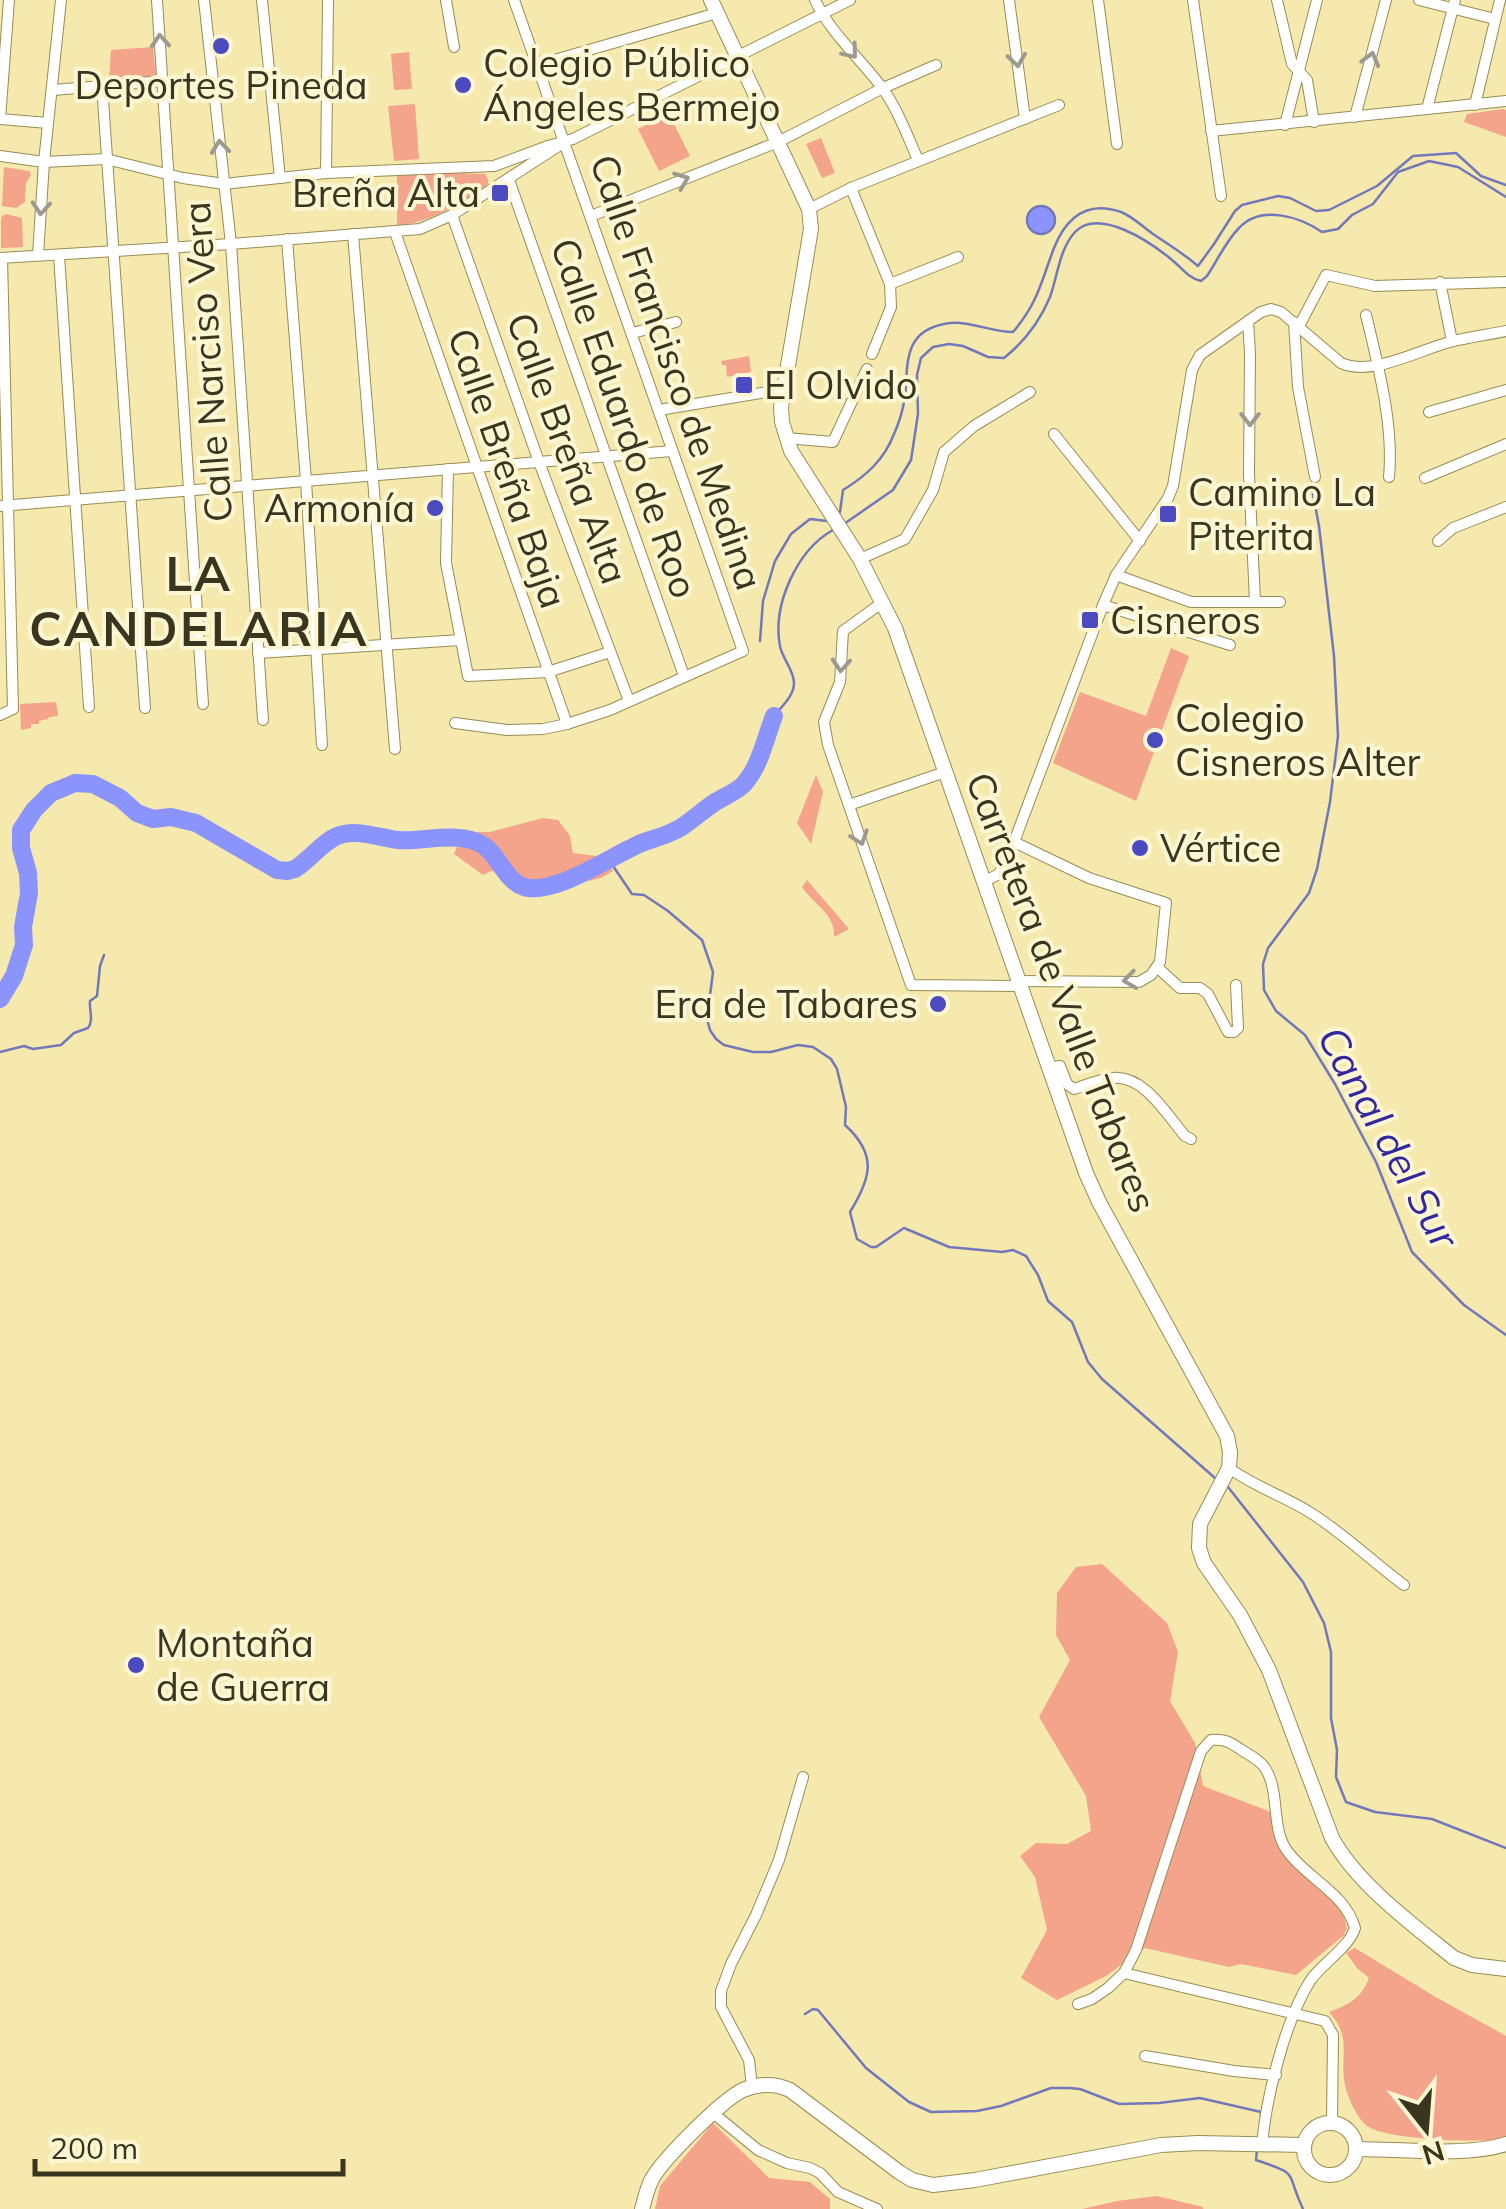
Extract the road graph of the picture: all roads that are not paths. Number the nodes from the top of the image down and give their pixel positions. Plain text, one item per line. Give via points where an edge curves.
1 (9, 0) edge
2 (60, 0) edge
3 (157, 0) edge
4 (204, 0) edge
5 (262, 0) edge
6 (328, 0) edge
7 (446, 0) edge
8 (514, 0) edge
9 (815, 0) edge
10 (850, 0) edge
11 (1009, 0) edge
12 (1098, 0) edge
13 (1193, 0) edge
14 (1276, 0) edge
15 (1317, 0) edge
16 (1386, 0) edge
17 (1419, 0) edge
18 (1500, 0) edge
19 (1454, 4) edge
20 (714, 6) edge
21 (821, 14) junction
22 (1495, 19) junction
23 (454, 48) dead end
24 (737, 55) junction
25 (537, 65) junction
26 (936, 65) dead end
27 (1300, 72) junction
28 (163, 81) junction
29 (102, 85) junction
30 (882, 88) junction
31 (53, 90) junction
32 (1506, 101) edge
33 (1059, 105) dead end
34 (1476, 105) junction
35 (1427, 110) junction
36 (1355, 117) junction
37 (0, 119) edge
38 (1025, 119) junction
39 (1314, 122) junction
40 (48, 123) junction
41 (1284, 125) junction
42 (1211, 131) junction
43 (565, 142) junction
44 (778, 142) junction
45 (1118, 144) dead end
46 (0, 156) edge
47 (106, 159) junction
48 (918, 160) junction
49 (44, 162) junction
50 (494, 166) junction
51 (168, 174) junction
52 (326, 174) junction
53 (280, 178) junction
54 (505, 182) junction
55 (224, 184) junction
56 (850, 188) junction
57 (1221, 196) dead end
58 (809, 209) junction
59 (452, 215) junction
60 (591, 216) junction
61 (394, 232) junction
62 (354, 234) junction
63 (288, 240) junction
64 (230, 244) junction
65 (173, 248) junction
66 (114, 250) junction
67 (59, 254) junction
68 (38, 255) junction
69 (1, 258) edge
70 (958, 258) dead end
71 (1440, 282) junction
72 (1506, 282) edge
73 (890, 284) junction
74 (1366, 315) dead end
75 (1248, 321) junction
76 (676, 322) dead end
77 (1296, 324) junction
78 (1506, 331) edge
79 (632, 333) junction
80 (1452, 341) junction
81 (872, 354) dead end
82 (1378, 365) junction
83 (867, 369) dead end
84 (785, 388) junction
85 (1506, 390) edge
86 (1030, 392) dead end
87 (659, 410) junction
88 (1429, 412) dead end
89 (1054, 434) dead end
90 (786, 438) junction
91 (1506, 444) edge
92 (672, 451) junction
93 (606, 456) junction
94 (539, 462) junction
95 (476, 468) junction
96 (448, 470) junction
97 (373, 475) junction
98 (1316, 477) dead end
99 (1390, 477) dead end
100 (1425, 478) dead end
101 (306, 481) junction
102 (246, 486) junction
103 (188, 490) junction
104 (131, 495) junction
105 (74, 500) junction
106 (4, 505) edge
107 (1506, 507) edge
108 (1140, 541) junction
109 (1438, 541) dead end
110 (860, 559) junction
111 (1116, 576) junction
112 (1255, 601) junction
113 (883, 602) junction
114 (1280, 602) dead end
115 (1103, 605) junction
116 (461, 640) junction
117 (388, 645) junction
118 (1230, 645) dead end
119 (317, 650) junction
120 (610, 652) junction
121 (258, 654) junction
122 (548, 672) junction
123 (684, 676) junction
124 (629, 701) junction
125 (203, 704) dead end
126 (89, 707) dead end
127 (145, 708) dead end
128 (0, 715) edge
129 (263, 720) dead end
130 (454, 722) dead end
131 (567, 724) junction
132 (322, 745) dead end
133 (395, 748) dead end
134 (944, 772) junction
135 (849, 805) junction
136 (1014, 842) junction
137 (983, 882) junction
138 (1157, 967) junction
139 (1019, 984) junction
140 (1236, 985) dead end
141 (1049, 1068) junction
142 (1191, 1139) dead end
143 (1229, 1468) junction
144 (1404, 1584) dead end
145 (804, 1777) dead end
146 (1506, 1968) edge
147 (1124, 1973) junction
148 (1078, 2004) dead end
149 (1294, 2013) junction
150 (1145, 2056) dead end
151 (1276, 2075) junction
152 (752, 2087) junction
153 (713, 2113) junction
154 (1332, 2122) junction
155 (1506, 2144) edge
156 (1262, 2145) junction
157 (1304, 2145) junction
158 (1356, 2149) junction
159 (642, 2209) edge
160 (877, 2209) edge

1 - 37 street
2 - 31 street
28 -> 3 street
55 -> 4 street, Calle Narciso Vera
5 - 53 street
6 - 52 street
7 - 23 street
8 - 25 street, Calle Francisco de Medina
9 - 21 street
10 - 21 street
11 -> 38 street
12 - 45 street
13 - 42 street
14 - 27 street via 1292,64
15 - 27 street
36 -> 16 street
17 - 19 street
18 - 22 street
19 - 22 street
19 - 35 street
20 - 24 main road
20 - 25 street
21 - 24 street
21 -> 30 street
22 - 34 street
24 - 43 street
24 - 44 main road
25 - 43 street, Calle Francisco de Medina
26 - 30 street
27 - 39 street
27 - 41 street
28 - 29 street
28 - 51 street
29 - 31 street
29 - 47 street
30 - 44 street
30 - 48 street
31 - 40 street
32 - 34 street
33 - 38 street
34 - 35 street
35 - 36 street
36 - 39 street
37 - 40 street
38 - 48 street
39 - 41 street
40 - 49 street
41 - 42 street
42 - 57 street
43 - 50 street
43 - 54 street
43 - 60 street, Calle Francisco de Medina
44 - 58 main road
60 -> 44 street
46 - 49 street
47 - 49 street
47 - 51 street
47 - 66 street
48 - 56 street
49 -> 68 street
50 - 52 street
50 - 54 street, Calle Eduardo de Roo
51 - 55 street
51 - 65 street
52 - 53 street
53 - 55 street
54 - 59 street
54 - 93 street, Calle Eduardo de Roo
55 - 64 street, Calle Narciso Vera
56 - 58 street
56 - 73 street
58 - 84 main road
59 - 61 street
59 - 94 street, Calle Breña Alta
60 - 79 street, Calle Francisco de Medina
61 - 62 street
61 - 95 street, Calle Breña Baja
62 - 63 street
62 - 97 street
63 - 64 street
63 - 101 street
64 - 65 street
64 - 102 street, Calle Narciso Vera
65 - 66 street
65 - 103 street
66 - 67 street
66 - 104 street
67 - 68 street
67 - 105 street
68 - 69 street
69 - 106 street
70 - 73 street
71 - 72 street
71 - 77 street via 1375,286 1326,275
71 - 80 street
73 - 81 street via 891,307
74 - 82 street
75 - 77 street via 1271,310
75 - 108 street via 1200,355 1192,370 1173,486
75 -> 112 street
76 - 79 street
77 - 82 street via 1351,368
77 - 98 street via 1298,387
78 - 80 street
79 - 87 street, Calle Francisco de Medina
80 - 82 street
82 - 99 street
83 - 90 street via 834,442
84 - 87 street
84 - 90 main road
85 - 88 street
86 - 110 street via 944,452 933,490 905,539
87 - 92 street, Calle Francisco de Medina
89 - 108 street
90 - 110 main road, Carretera de Valle Tabares
91 - 100 street
92 - 93 street
92 - 123 street, Calle Francisco de Medina via 743,650
93 - 94 street
93 - 123 street, Calle Eduardo de Roo
94 - 95 street
94 - 120 street, Calle Breña Alta
95 - 96 street
95 - 122 street, Calle Breña Baja
96 - 97 street
96 - 116 street via 446,564
97 - 101 street
97 - 117 street
101 - 102 street
101 - 119 street
102 - 103 street
102 - 121 street, Calle Narciso Vera
103 - 104 street
103 - 125 street
104 - 105 street
104 - 127 street
105 - 106 street
105 - 126 street
106 - 128 street via 13,709
107 - 109 street
108 - 111 street
110 - 113 main road, Carretera de Valle Tabares
111 - 112 street via 1190,602
111 - 115 street
112 - 114 street
113 - 134 main road, Carretera de Valle Tabares
113 -> 135 street via 843,631 840,682 824,722
115 - 118 street
115 - 136 street
116 - 117 street
116 - 122 street via 468,676
117 - 119 street
117 - 133 street
119 - 121 street
119 - 132 street
120 - 122 street
120 - 124 street, Calle Breña Alta
121 - 129 street, Calle Narciso Vera
122 - 131 street, Calle Breña Baja
123 - 124 street
124 - 131 street
130 - 131 street via 507,730
134 - 135 street
134 - 137 main road, Carretera de Valle Tabares
135 -> 139 street via 910,985
136 - 137 street via 999,874
136 - 138 street via 1089,878 1166,903
137 - 139 main road, Carretera de Valle Tabares
138 -> 139 street via 1139,982
138 - 140 street via 1180,988 1208,994 1228,1032 1238,1028
139 - 141 main road, Carretera de Valle Tabares
141 - 142 street via 1060,1066 1074,1089 1133,1080
141 - 143 main road, Carretera de Valle Tabares via 1086,1173 1226,1436
143 - 144 street via 1320,1519
143 - 146 main road via 1200,1524 1199,1548 1263,1658 1332,1838 1360,1877 1454,1958
145 - 152 street via 779,1860 721,1991 724,2015 749,2060
147 - 148 street
147 - 149 street
147 - 149 street via 1202,1751 1212,1740 1228,1740 1266,1770 1285,1848 1338,1897 1354,1922 1351,1939 1316,1973
149 - 151 street
149 - 154 street via 1326,2021 1332,2030
150 - 151 street
151 - 156 street
152 - 153 main road
152 - 156 main road via 790,2090 899,2172 925,2184 1161,2145
153 - 159 main road via 658,2169
153 - 160 street via 758,2150 820,2173 838,2192
154 - 157 main road via 1312,2130
154 - 158 main road via 1348,2130
155 - 158 main road
156 - 157 main road
157 - 158 main road via 1311,2168 1329,2176 1347,2169

